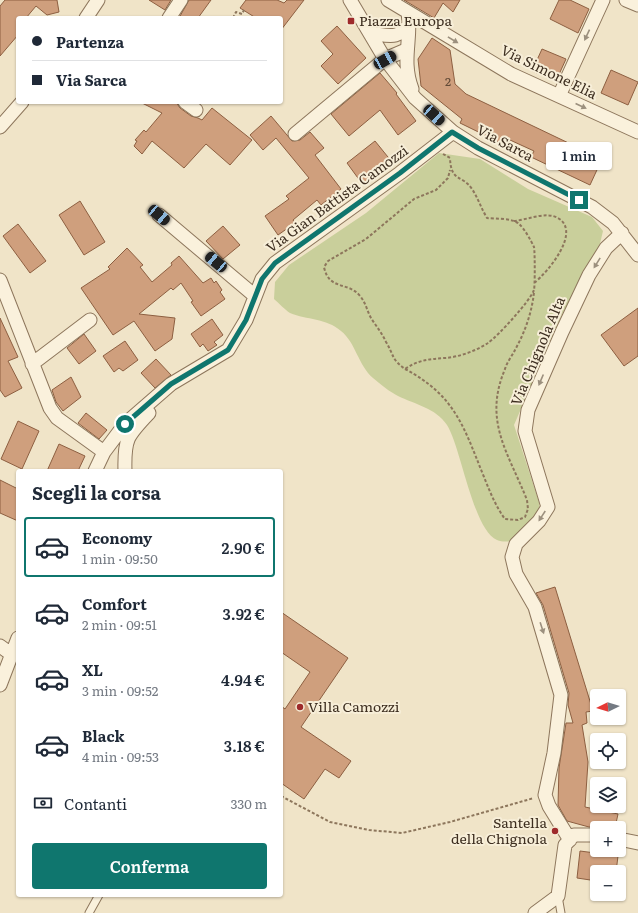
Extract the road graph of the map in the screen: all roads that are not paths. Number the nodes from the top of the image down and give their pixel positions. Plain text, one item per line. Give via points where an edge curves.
1 (98, 0) edge
2 (181, 0) edge
3 (350, 0) edge
4 (388, 0) edge
5 (603, 0) edge
6 (626, 0) edge
7 (638, 5) edge
8 (87, 16) edge
9 (170, 16) edge
10 (409, 18) junction
11 (370, 33) junction
12 (406, 50) junction
13 (385, 60) junction
14 (560, 96) junction
15 (415, 98) junction
16 (20, 104) edge
17 (188, 104) edge
18 (196, 110) dead end
19 (0, 127) edge
20 (452, 132) junction
21 (638, 132) edge
22 (295, 134) dead end
23 (159, 215) dead end
24 (622, 233) junction
25 (638, 255) edge
26 (0, 280) edge
27 (2, 294) edge
28 (255, 296) junction
29 (90, 320) dead end
30 (32, 364) junction
31 (171, 384) junction
32 (104, 452) junction
33 (96, 469) edge
34 (126, 469) edge
35 (16, 643) edge
36 (0, 646) edge
37 (11, 654) junction
38 (0, 685) edge
39 (590, 835) edge
40 (570, 840) junction
41 (626, 840) edge
42 (638, 843) edge
43 (558, 896) junction
44 (98, 897) edge
45 (90, 913) edge
46 (535, 913) edge
47 (561, 913) edge

1 - 8 street
2 - 9 street
3 - 11 street
4 - 10 street
5 -> 14 street
6 - 7 street
10 - 11 street via 404,32 396,36
10 - 12 street
10 -> 14 street, Via Simone Elia via 511,74
11 - 13 street
12 - 13 street
12 - 15 street via 406,69
13 - 15 street
13 - 22 street
14 -> 21 street, Via Simone Elia
15 - 20 street, Via Sarca
16 - 19 street
17 - 18 street
20 - 24 street, Via Sarca via 592,207 606,216
20 - 28 street, Via Gian Battista Camozzi via 434,148 275,263 262,279
23 - 28 street
24 - 25 street, Via Sarca
24 -> 40 street, Via Chignola Alta via 606,248 589,275 528,410 525,431 548,507 540,521 516,544 512,557 516,574 535,608 561,695 546,795 549,806
26 - 27 street
27 - 30 street
28 - 31 street, Via Gian Battista Camozzi via 246,320 228,350
29 - 30 street
30 - 32 street via 50,408 57,418
31 - 32 street, Via Gian Battista Camozzi via 125,424
31 - 34 street via 167,397 131,432 125,449
32 - 33 street, Via Gian Battista Camozzi
35 - 37 street
36 - 37 street
37 - 38 street
39 - 40 street via 574,834
40 - 43 street via 565,845
41 - 42 street
43 - 46 street
43 - 47 lane
44 - 45 lane

